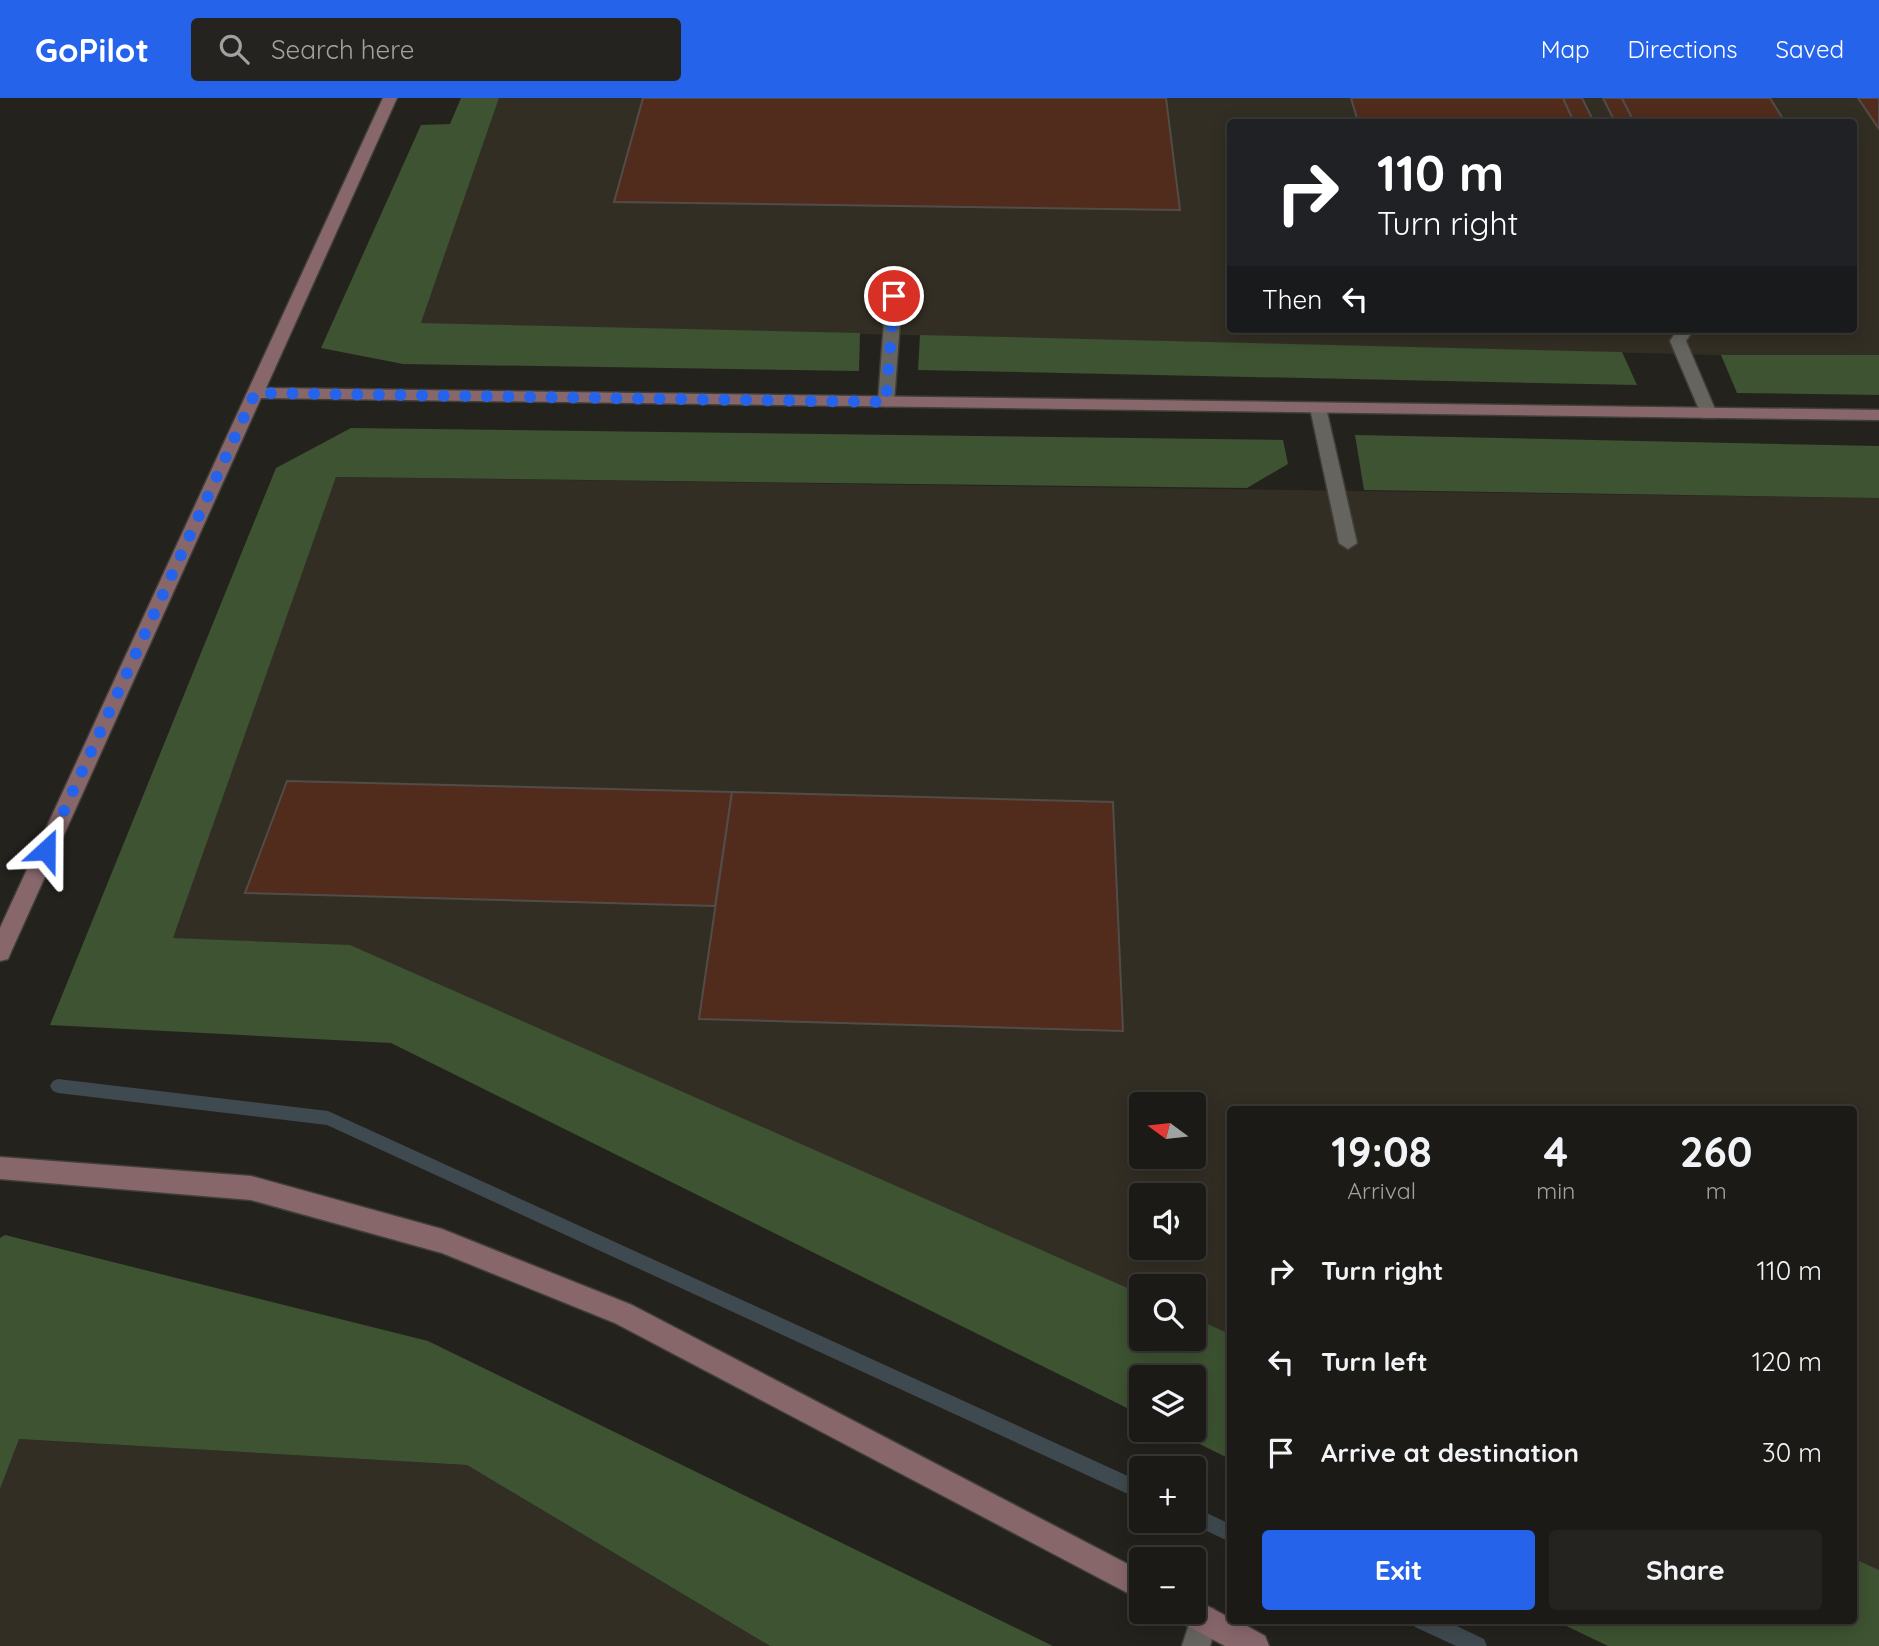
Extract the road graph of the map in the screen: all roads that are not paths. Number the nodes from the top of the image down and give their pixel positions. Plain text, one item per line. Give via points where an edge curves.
1 (390, 98) edge
2 (894, 296) dead end
3 (1683, 333) edge
4 (255, 393) junction
5 (886, 402) junction
6 (1318, 408) junction
7 (1709, 414) junction
8 (1879, 415) edge
9 (1348, 543) dead end
10 (0, 952) edge
11 (0, 1168) edge
12 (1129, 1580) edge
13 (1197, 1626) edge
14 (1255, 1646) edge

1 - 4 street
2 - 5 lane
3 - 7 lane via 1678,341
4 - 5 street
4 - 10 street
5 - 6 street
6 - 7 street
6 - 9 lane
7 - 8 street
11 - 12 street via 251,1188 442,1241 623,1314
13 - 14 street

